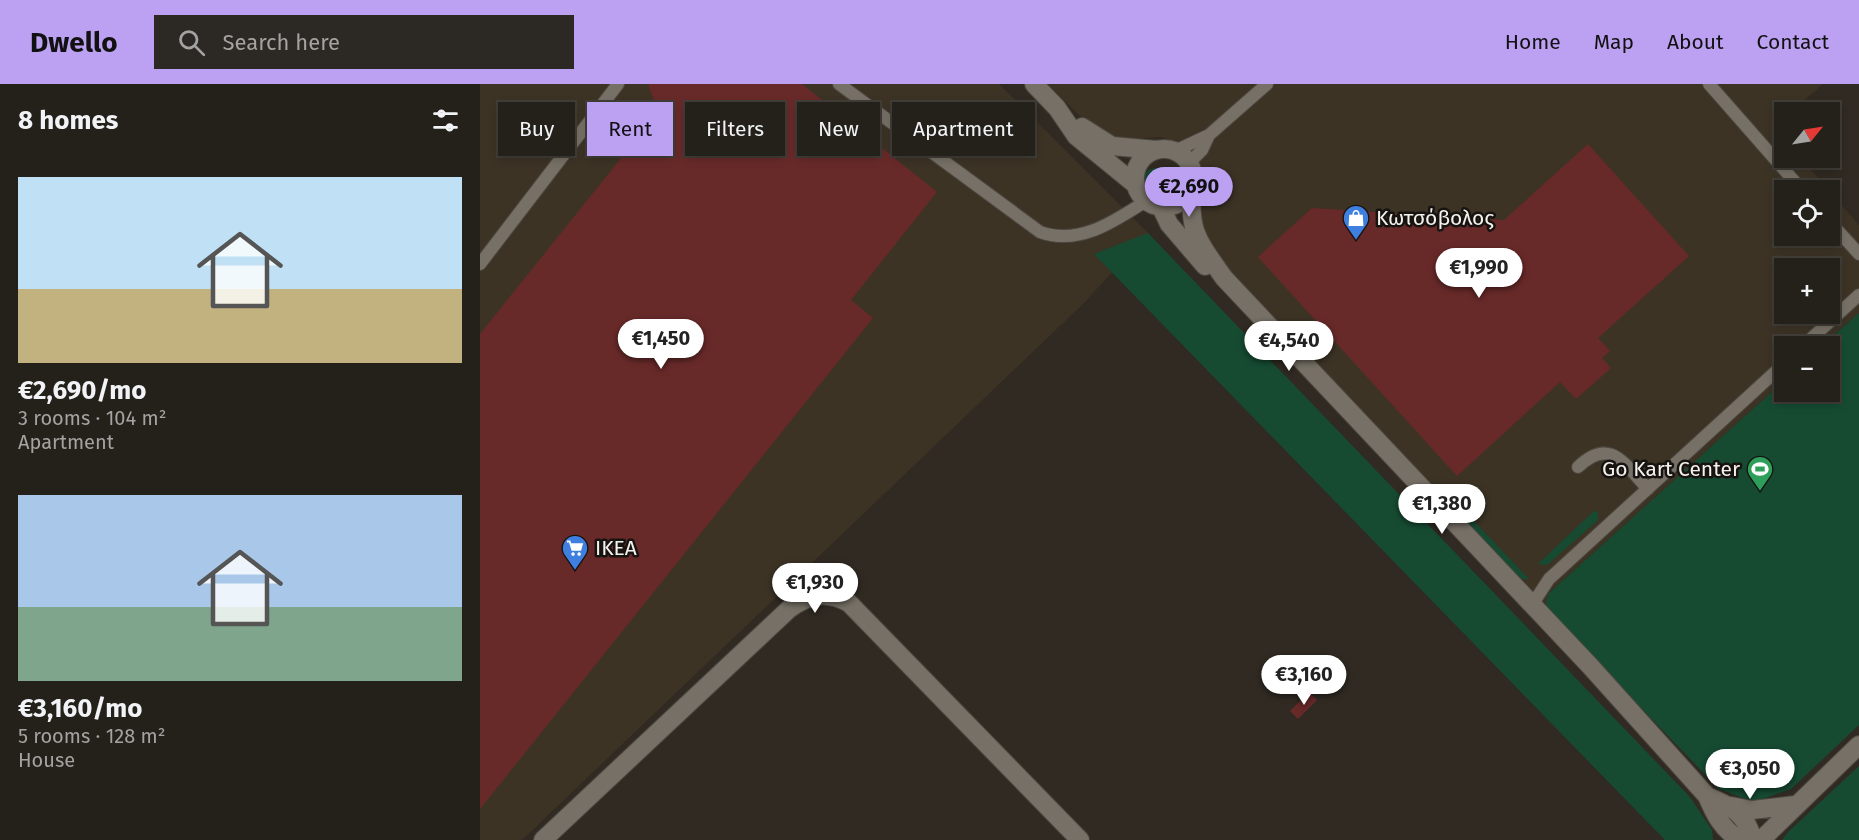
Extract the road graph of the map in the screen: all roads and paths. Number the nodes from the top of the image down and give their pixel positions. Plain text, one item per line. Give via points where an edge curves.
1 (618, 84) edge
2 (839, 84) edge
3 (1034, 84) edge
4 (1268, 84) edge
5 (1709, 84) edge
6 (1057, 108) junction
7 (1209, 135) junction
8 (1174, 155) junction
9 (1793, 180) edge
10 (1193, 186) junction
11 (1148, 198) junction
12 (1840, 233) edge
13 (1859, 254) edge
14 (480, 264) edge
15 (1224, 278) junction
16 (1859, 295) edge
17 (1814, 336) edge
18 (1774, 373) edge
19 (1578, 467) dead end
20 (1648, 489) junction
21 (1532, 605) junction
22 (1859, 745) edge
23 (1707, 796) junction
24 (1795, 805) junction
25 (1731, 806) junction
26 (1717, 819) junction
27 (543, 840) edge
28 (1080, 840) edge
29 (1720, 840) edge
30 (1740, 840) edge
31 (1752, 840) edge
32 (1761, 840) edge

1 - 14 lane
2 - 11 lane via 1040,232 1054,237 1082,235 1117,219
3 - 6 street
4 - 7 lane
5 - 9 lane
6 - 8 street via 1112,146
6 - 11 street via 1076,136
7 - 8 lane
7 - 8 lane via 1202,150
8 - 10 street via 1194,178
8 - 11 street via 1142,160 1137,168
10 - 11 street via 1177,205
10 - 15 street via 1191,221 1206,254
11 - 15 street via 1188,248
12 - 13 lane
15 - 21 street
16 - 17 lane
18 - 20 lane
19 - 20 lane via 1593,454 1607,452
20 - 21 lane via 1549,579
21 - 23 street
22 - 24 street
23 - 25 street
23 - 26 street
24 - 25 street via 1752,810
24 - 32 street
25 - 31 street via 1746,823
26 - 29 street
26 - 30 street
27 - 28 street via 789,609 817,594 849,603

